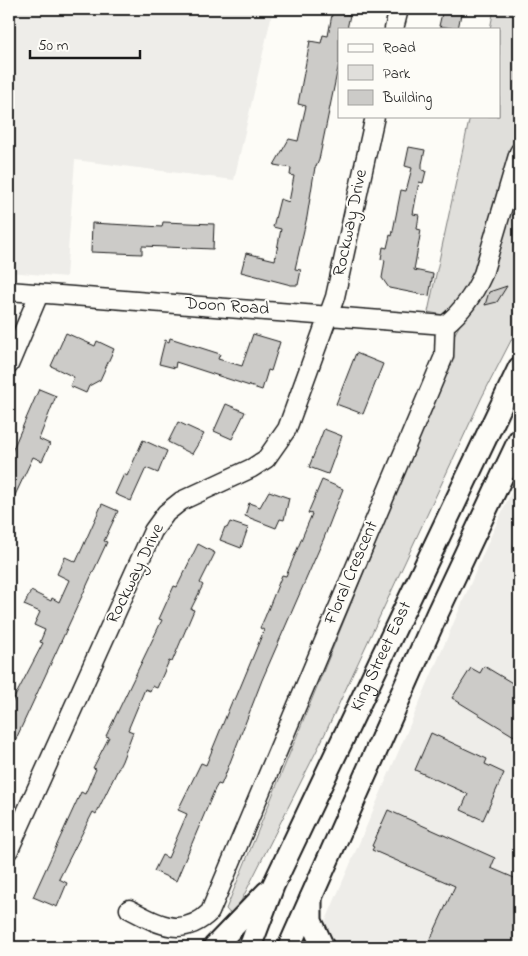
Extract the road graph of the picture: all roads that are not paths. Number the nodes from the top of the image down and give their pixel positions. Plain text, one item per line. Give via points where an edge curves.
1 (399, 9) edge
2 (394, 28) edge
3 (375, 118) edge
4 (519, 152) edge
5 (9, 291) edge
6 (39, 294) junction
7 (329, 315) junction
8 (445, 325) junction
9 (9, 365) edge
10 (519, 368) edge
11 (519, 440) edge
12 (9, 850) edge
13 (272, 886) junction
14 (311, 895) junction
15 (129, 908) dead end
16 (214, 947) edge
17 (250, 947) edge
18 (289, 947) edge
19 (323, 947) edge

1 - 2 street
3 - 7 street, Rockway Drive
4 - 8 street via 483,274 475,292 458,315
5 - 6 street, Doon Road
6 - 7 street, Doon Road
6 - 9 street
7 - 8 street, Doon Road
7 - 12 street, Rockway Drive via 287,429 266,459 180,501 153,531
8 - 15 street, Floral Crescent via 444,356 210,912 201,921 164,927
10 - 13 main road, King Street East
11 - 14 main road, King Street East
13 - 16 main road
13 - 17 main road, King Street East
14 - 18 main road, King Street East
14 - 19 main road via 311,921

